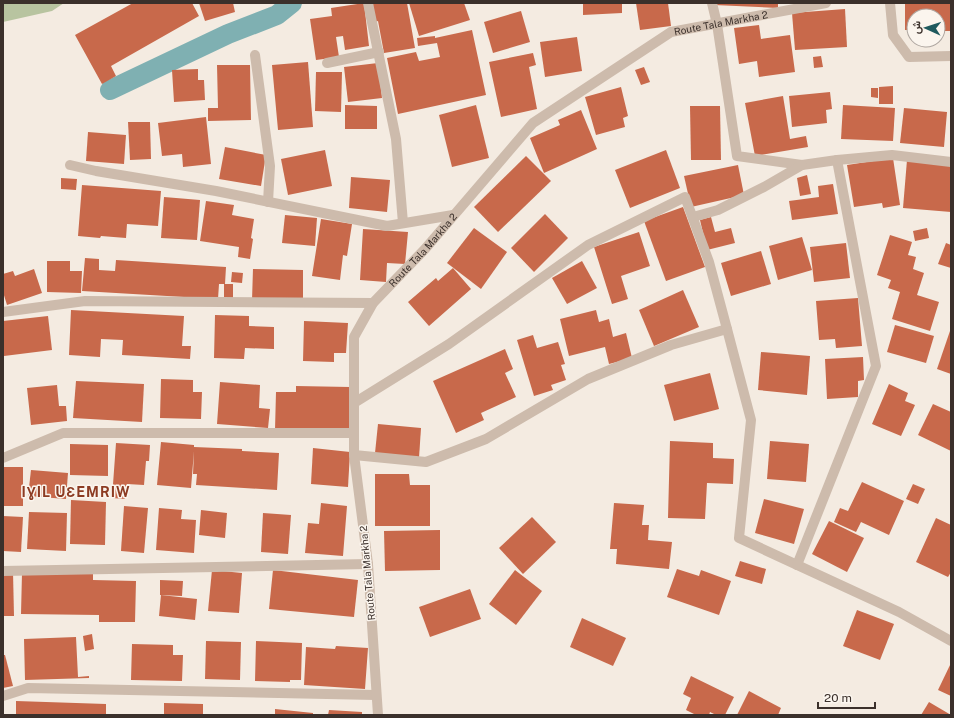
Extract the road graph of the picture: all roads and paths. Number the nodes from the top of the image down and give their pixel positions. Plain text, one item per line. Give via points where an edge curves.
1 (368, 3) edge
2 (712, 3) edge
3 (826, 3) edge
4 (890, 3) edge
5 (717, 24) junction
6 (379, 52) junction
7 (255, 55) dead end
8 (951, 56) edge
9 (327, 63) dead end
10 (837, 160) junction
11 (951, 162) edge
12 (70, 165) dead end
13 (802, 165) junction
14 (268, 202) junction
15 (453, 215) junction
16 (693, 217) junction
17 (403, 223) junction
18 (373, 303) junction
19 (3, 312) edge
20 (727, 329) junction
21 (354, 403) junction
22 (354, 433) junction
23 (354, 455) junction
24 (3, 458) edge
25 (368, 564) junction
26 (797, 565) junction
27 (3, 571) edge
28 (951, 641) edge
29 (376, 695) junction
30 (3, 696) edge
31 (378, 715) edge

1 - 6 street
2 - 5 street
3 - 5 street, Route Tala Markha 2
4 - 8 street via 893,35 909,57
5 - 13 street via 737,156
5 - 15 street, Route Tala Markha 2 via 671,32 533,123
6 - 9 street
6 - 17 street via 396,139
7 - 14 street via 270,166
10 - 11 street via 892,155
10 - 13 street
10 - 26 street via 876,366
12 - 14 street
13 - 16 street via 764,188 718,210
14 - 17 street via 387,226
15 - 17 street
15 - 18 street, Route Tala Markha 2 via 425,249
16 - 20 street via 709,262
16 - 21 street via 685,196 588,245 449,344
18 - 19 street via 85,301
18 - 21 street, Route Tala Markha 2 via 354,337
20 - 23 street via 671,345 588,379 486,439 426,462
20 - 26 street via 751,420 739,538
21 - 22 street, Route Tala Markha 2
22 - 23 street, Route Tala Markha 2
22 - 24 street via 63,433
23 - 25 street, Route Tala Markha 2
25 - 27 street
25 - 29 street, Route Tala Markha 2
26 - 28 street via 899,612
29 - 30 street via 28,688
29 - 31 street, Route Tala Markha 2

